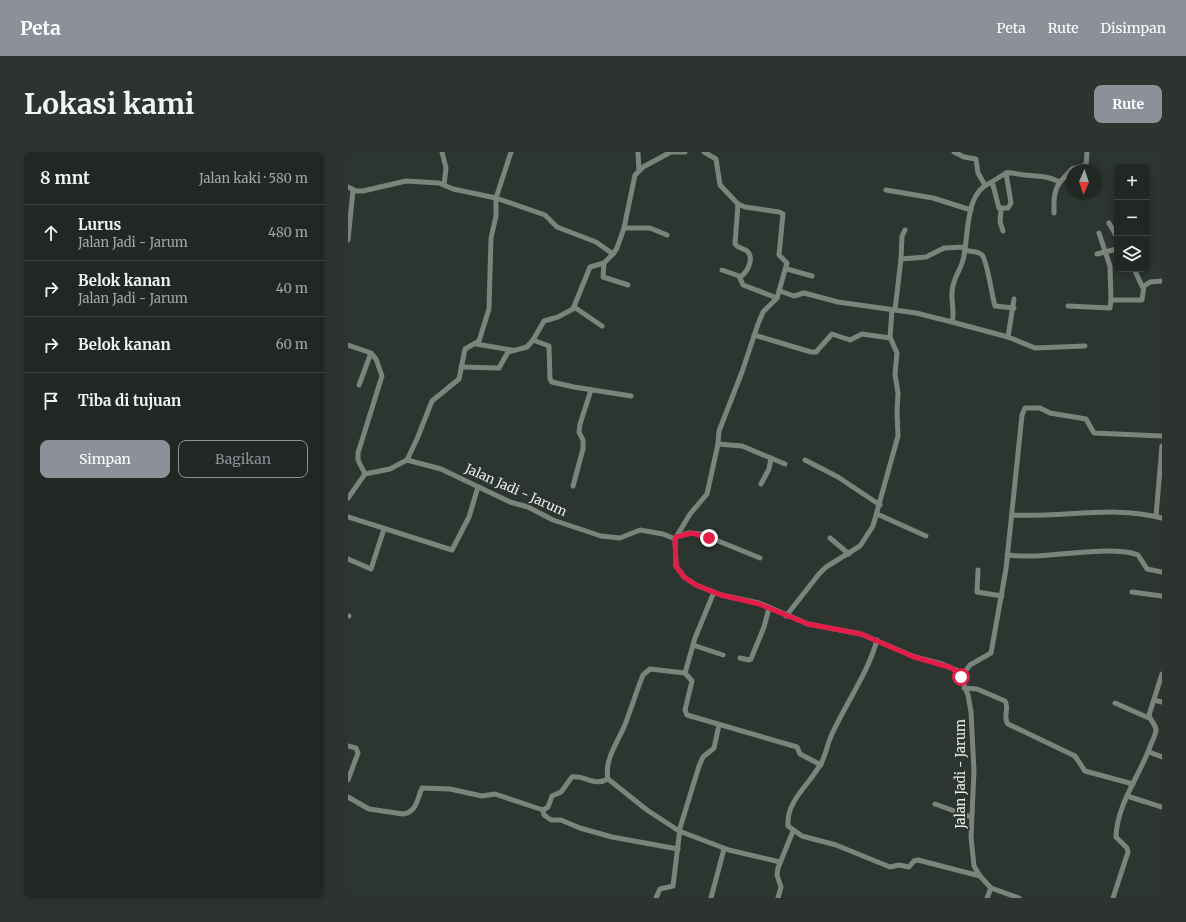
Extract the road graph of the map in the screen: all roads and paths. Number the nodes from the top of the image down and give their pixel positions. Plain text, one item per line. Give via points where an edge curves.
1 (442, 152) edge
2 (511, 152) edge
3 (638, 152) edge
4 (685, 152) edge
5 (704, 152) edge
6 (954, 152) edge
7 (1087, 152) edge
8 (670, 153) edge
9 (639, 171) junction
10 (1006, 173) junction
11 (1060, 182) junction
12 (987, 184) junction
13 (444, 185) junction
14 (348, 187) edge
15 (353, 190) junction
16 (886, 190) dead end
17 (496, 198) junction
18 (738, 204) junction
19 (1001, 209) junction
20 (971, 210) junction
21 (1054, 213) dead end
22 (1109, 223) dead end
23 (624, 228) junction
24 (905, 230) dead end
25 (1003, 231) dead end
26 (1099, 233) dead end
27 (667, 235) dead end
28 (1116, 236) edge
29 (348, 240) edge
30 (964, 248) junction
31 (1114, 250) edge
32 (1107, 252) junction
33 (613, 254) junction
34 (1097, 254) dead end
35 (901, 259) junction
36 (604, 263) junction
37 (787, 269) junction
38 (722, 270) dead end
39 (1135, 272) edge
40 (812, 276) dead end
41 (740, 277) junction
42 (1162, 281) edge
43 (628, 285) dead end
44 (1143, 288) junction
45 (780, 291) junction
46 (777, 298) junction
47 (1014, 299) dead end
48 (1111, 300) junction
49 (1068, 306) dead end
50 (574, 307) junction
51 (1014, 308) junction
52 (893, 310) junction
53 (952, 322) junction
54 (602, 326) dead end
55 (754, 335) junction
56 (890, 338) junction
57 (1008, 338) junction
58 (533, 340) junction
59 (476, 344) junction
60 (348, 345) edge
61 (1085, 346) dead end
62 (512, 350) junction
63 (371, 353) junction
64 (461, 367) junction
65 (359, 385) dead end
66 (591, 390) junction
67 (631, 396) dead end
68 (1162, 436) edge
69 (718, 444) junction
70 (1162, 446) edge
71 (771, 458) junction
72 (407, 460) junction
73 (804, 460) dead end
74 (785, 464) dead end
75 (365, 474) junction
76 (761, 484) dead end
77 (573, 486) dead end
78 (478, 487) junction
79 (348, 498) edge
80 (880, 504) junction
81 (877, 514) junction
82 (1012, 515) junction
83 (1156, 516) junction
84 (348, 517) edge
85 (1162, 518) edge
86 (384, 529) junction
87 (926, 536) dead end
88 (675, 538) junction
89 (830, 538) dead end
90 (849, 554) junction
91 (1007, 555) junction
92 (760, 558) dead end
93 (348, 559) edge
94 (978, 570) dead end
95 (1162, 572) edge
96 (714, 592) junction
97 (1132, 592) dead end
98 (1002, 596) junction
99 (1162, 596) edge
100 (770, 608) junction
101 (786, 616) junction
102 (877, 640) junction
103 (693, 645) junction
104 (723, 655) dead end
105 (740, 658) dead end
106 (685, 673) junction
107 (1162, 674) edge
108 (961, 677) junction
109 (964, 688) junction
110 (1154, 700) junction
111 (1162, 702) edge
112 (1115, 703) dead end
113 (1149, 718) junction
114 (719, 725) junction
115 (348, 746) edge
116 (1149, 752) junction
117 (1162, 757) edge
118 (821, 765) junction
119 (608, 779) junction
120 (348, 780) edge
121 (1133, 784) junction
122 (1127, 796) junction
123 (348, 797) edge
124 (935, 804) dead end
125 (1162, 807) edge
126 (543, 810) junction
127 (971, 817) junction
128 (680, 831) junction
129 (793, 831) junction
130 (678, 849) junction
131 (724, 849) junction
132 (780, 862) junction
133 (980, 876) junction
134 (991, 888) junction
135 (656, 898) edge
136 (710, 898) edge
137 (778, 898) edge
138 (987, 898) edge
139 (1019, 898) edge
140 (1113, 898) edge

1 - 13 street via 446,168
2 - 17 street
3 - 9 street
4 - 8 street
5 - 18 street via 717,160 720,184
6 - 12 street via 976,159 978,173
7 - 11 street via 1086,164 1072,169
8 - 9 street
9 - 23 street via 633,181
10 - 11 street via 1044,176
10 - 12 street
10 - 19 street via 1011,204 1008,208
11 - 21 street via 1054,197
12 - 19 street via 995,188
12 - 20 street via 978,192
13 - 15 street via 413,180 364,191
13 - 17 street via 463,192
14 - 15 street
15 - 29 street
16 - 20 street via 933,198
17 - 33 street via 545,215 557,227 596,242
17 - 59 street via 491,244 489,309 482,334
18 - 37 street via 783,214 779,254 787,261
18 - 41 street via 735,244 748,253 750,259 745,273
19 - 25 street via 1000,222
20 - 30 street
22 - 28 street
23 - 27 street via 650,228
23 - 33 street
24 - 35 street via 902,236
26 - 32 street
30 - 35 street via 944,248 926,257
30 - 51 street via 970,252 977,252 984,258 995,306
30 - 53 street via 962,264 952,285
31 - 32 street
32 - 34 street
32 - 48 street
33 - 36 street
35 - 52 street
36 - 43 street via 603,277
36 - 50 street via 593,265 588,270
37 - 40 street
37 - 45 street
38 - 41 street
39 - 44 street
41 - 46 street via 743,285
42 - 44 street via 1150,282
44 - 48 street via 1142,300
45 - 46 street
45 - 52 street via 792,295 804,293 838,302
46 - 55 street via 763,312
47 - 51 street
48 - 49 street via 1110,308
50 - 54 street
50 - 58 street via 566,313 544,321
51 - 57 street
52 - 53 street
52 - 56 street
53 - 57 street
55 - 56 street via 810,352 816,352 832,334 850,340 862,334
55 - 69 street via 718,433
56 - 80 street via 897,353 895,374 899,432
57 - 61 street via 1035,348
58 - 62 street via 527,347
58 - 66 street via 549,346 552,382
59 - 62 street
59 - 64 street via 466,349
60 - 63 street
62 - 64 street via 504,356 498,368
63 - 65 street
63 - 75 street via 382,376 358,453 358,460
64 - 72 street via 459,380 432,401
66 - 67 street
66 - 77 street via 580,424 583,449
68 - 82 street via 1094,433 1086,419 1050,413 1040,408 1026,408 1022,415
69 - 71 street via 742,446
69 - 88 street via 707,494
70 - 83 street
71 - 74 street
71 - 76 street
72 - 75 street via 390,469
72 - 78 street, Jalan Jadi - Jarum via 441,469
73 - 80 street via 838,477
75 - 79 street
78 - 86 street via 469,517 452,550
78 - 88 street, Jalan Jadi - Jarum via 558,522 601,536 620,538 640,530
80 - 81 street
81 - 87 street
81 - 90 street via 868,537
82 - 83 street via 1128,512
82 - 91 street
83 - 85 street
84 - 86 street
86 - 93 street via 371,569
88 - 92 street via 701,534
88 - 96 street via 675,562 679,571 696,585
89 - 90 street
90 - 101 street via 819,574
91 - 95 street via 1026,557 1117,551 1138,555 1147,569
91 - 98 street
94 - 98 street via 977,592
96 - 100 street
96 - 103 street
97 - 99 street
98 - 108 street via 991,652 970,665
100 - 101 street
100 - 105 street via 751,659
101 - 102 street via 808,624 853,632
102 - 108 street via 914,657 952,668
102 - 118 street via 871,657 831,735
103 - 104 street
103 - 106 street
106 - 114 street via 692,681 686,715
106 - 119 street via 650,669 643,675 613,749 607,769
107 - 110 street
108 - 109 street, Jalan Jadi - Jarum
109 - 121 street via 978,689 1005,701 1005,719 1008,724 1075,756 1085,772
109 - 127 street, Jalan Jadi - Jarum via 971,712 974,771
110 - 111 street
110 - 113 street
112 - 113 street
113 - 116 street via 1156,730
114 - 118 street via 797,747 800,754
114 - 128 street via 714,748 703,757 699,766
115 - 120 street via 356,748 358,753
116 - 117 street
116 - 121 street
118 - 129 street via 799,793 790,810 788,826
119 - 126 street via 600,783 572,777 560,794 552,796 548,807
119 - 128 street via 647,810
121 - 122 street
122 - 125 street
122 - 140 street via 1116,837 1128,852
123 - 126 street via 369,809 403,814 414,809 422,788 432,788 482,796 503,796
124 - 127 street
126 - 130 street via 544,815 551,820 561,820 626,841
127 - 133 street, Jalan Jadi - Jarum via 974,866
128 - 130 street
128 - 131 street
129 - 132 street
129 - 133 street via 890,867 909,867 916,860
130 - 135 street via 673,886 660,889
131 - 132 street
131 - 136 street
132 - 137 street via 777,875 781,887
133 - 134 street, Jalan Jadi - Jarum
134 - 138 street
134 - 139 street, Jalan Jadi - Jarum

